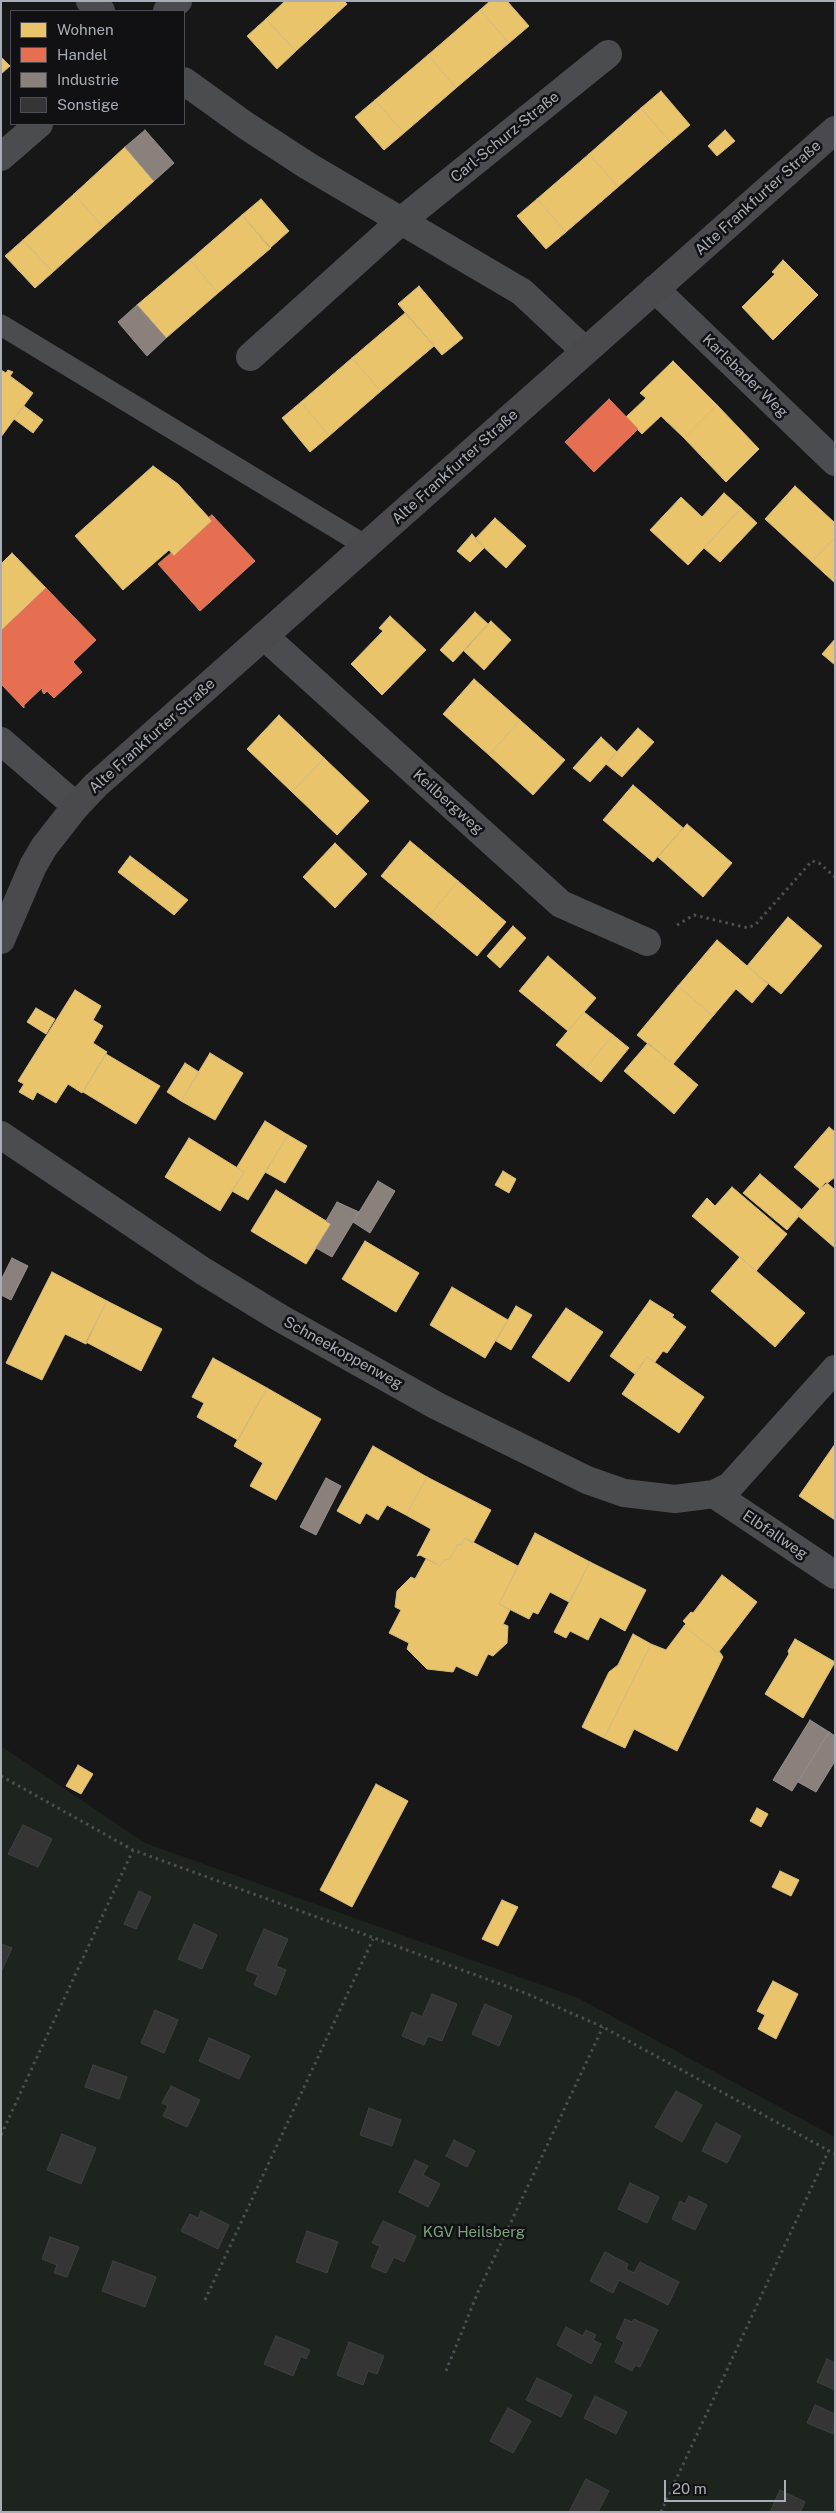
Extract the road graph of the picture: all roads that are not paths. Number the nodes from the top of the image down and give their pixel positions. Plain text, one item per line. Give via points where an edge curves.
1 (90, 1) edge
2 (178, 1) edge
3 (100, 10) edge
4 (168, 10) edge
5 (608, 54) dead end
6 (185, 82) edge
7 (38, 125) edge
8 (835, 130) edge
9 (1, 157) edge
10 (401, 221) junction
11 (655, 289) junction
12 (1, 325) edge
13 (584, 350) junction
14 (250, 357) dead end
15 (835, 462) edge
16 (366, 546) junction
17 (264, 636) junction
18 (1, 741) edge
19 (76, 806) junction
20 (1, 940) edge
21 (647, 942) road end
22 (1, 1135) edge
23 (835, 1369) edge
24 (714, 1494) junction
25 (835, 1575) edge

1 - 3 street
2 - 4 street
5 - 10 street, Carl-Schurz-Straße
6 - 10 street via 253,130
7 - 9 street
8 - 11 street, Alte Frankfurter Straße
10 - 13 street via 522,292
10 - 14 street, Carl-Schurz-Straße
11 - 13 street, Alte Frankfurter Straße
11 - 15 street, Karlsbader Weg
12 - 16 lane
13 - 16 street, Alte Frankfurter Straße
16 - 17 street, Alte Frankfurter Straße
17 - 19 street, Alte Frankfurter Straße
17 - 21 street, Keilbergweg via 561,904
18 - 19 street, Alte Frankfurter Straße
19 - 20 street, Alte Frankfurter Straße via 33,866
22 - 24 street, Schneekoppenweg via 203,1271 437,1406 608,1488 675,1499
23 - 24 street via 745,1472 730,1486
24 - 25 street, Elbfallweg

